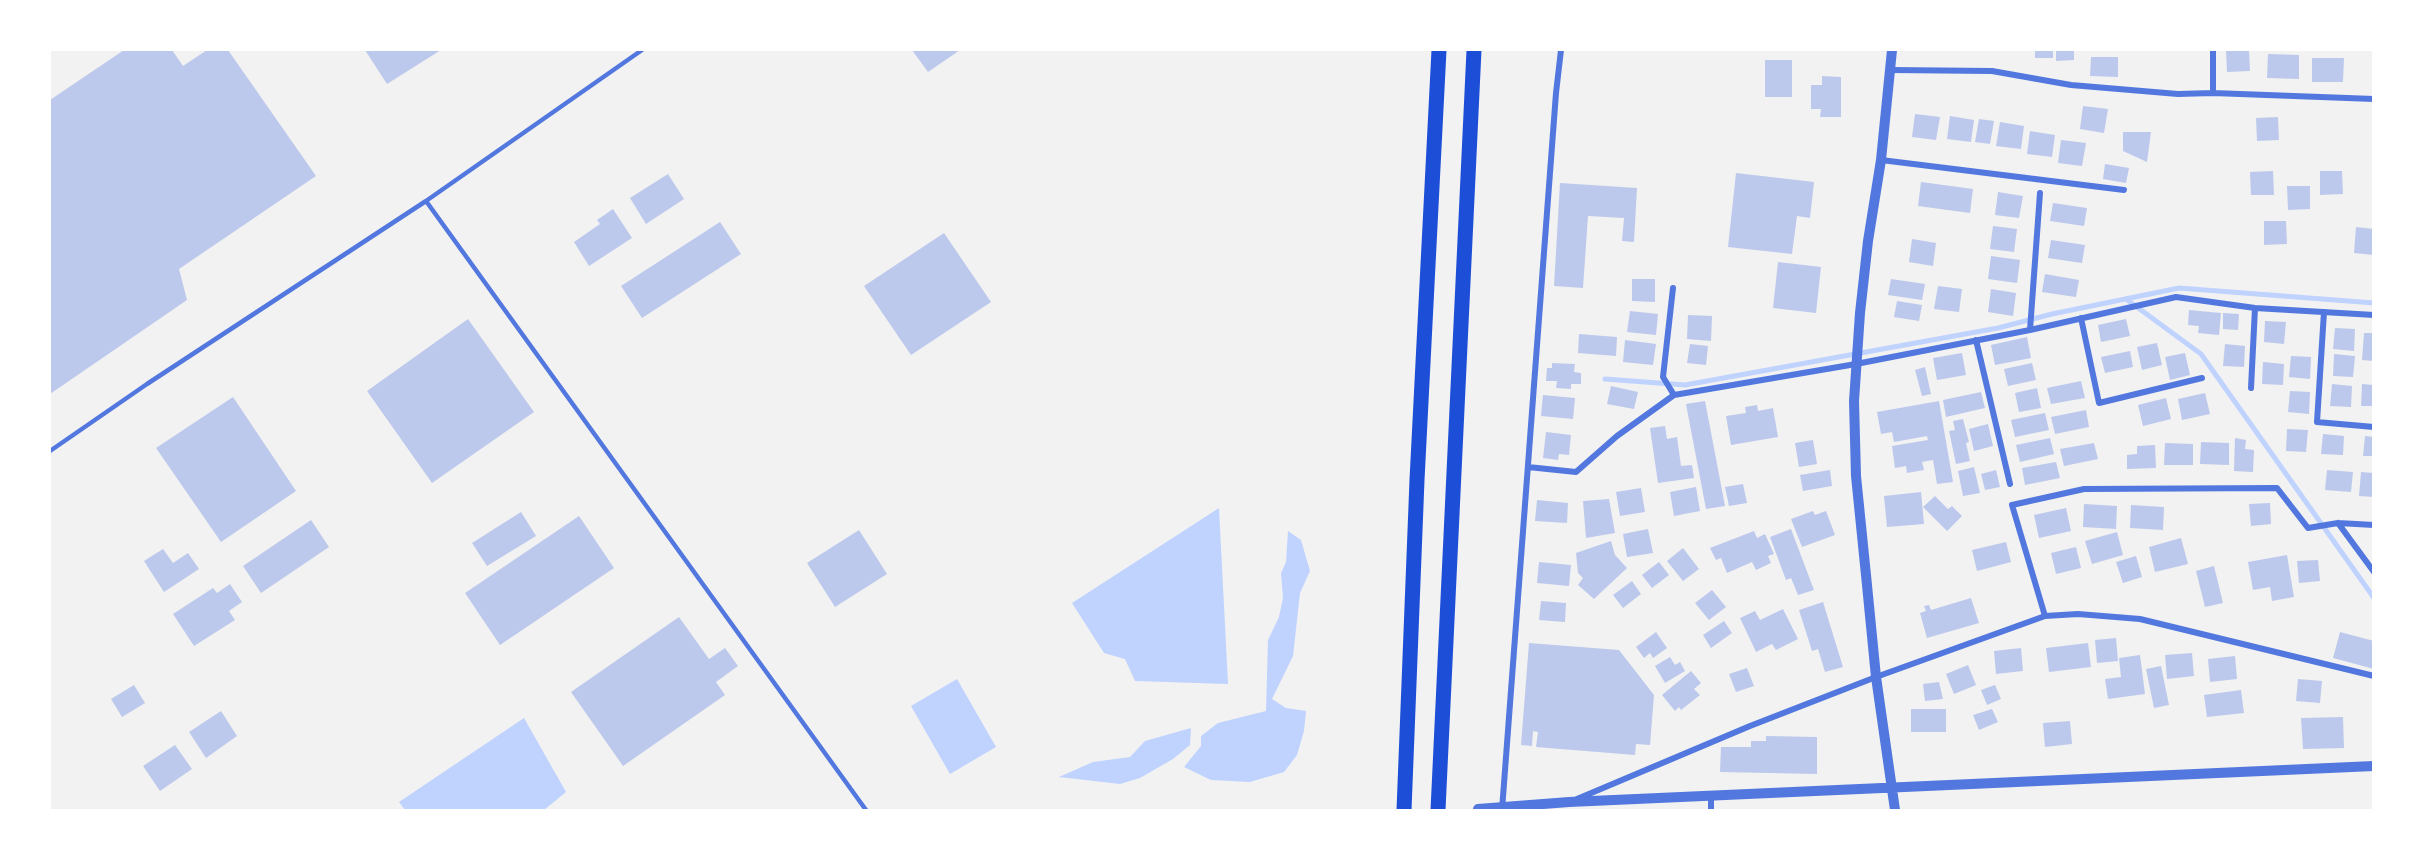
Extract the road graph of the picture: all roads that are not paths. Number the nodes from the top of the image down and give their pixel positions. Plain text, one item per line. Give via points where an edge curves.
1 (642, 50) edge
2 (1439, 50) edge
3 (1474, 50) edge
4 (1561, 50) edge
5 (1892, 50) edge
6 (2213, 50) edge
7 (1891, 70) junction
8 (2213, 93) junction
9 (2373, 99) edge
10 (1881, 160) junction
11 (2124, 190) dead end
12 (2040, 193) dead end
13 (426, 201) junction
14 (1673, 288) dead end
15 (2256, 308) junction
16 (2324, 312) junction
17 (2373, 315) edge
18 (2081, 318) junction
19 (2030, 330) junction
20 (1976, 340) junction
21 (1856, 364) junction
22 (2202, 378) dead end
23 (2252, 388) dead end
24 (1674, 394) junction
25 (2373, 427) edge
26 (50, 451) edge
27 (1528, 467) junction
28 (2010, 484) dead end
29 (2335, 524) junction
30 (2373, 525) edge
31 (2373, 572) edge
32 (2045, 616) junction
33 (1876, 676) junction
34 (2373, 676) edge
35 (2373, 766) edge
36 (1893, 789) junction
37 (1711, 797) junction
38 (1569, 802) junction
39 (1502, 808) edge
40 (1478, 809) dead end
41 (866, 810) edge
42 (1404, 810) edge
43 (1438, 810) edge
44 (1711, 810) edge
45 (1895, 810) edge

1 - 13 lane
2 - 42 highway
3 - 43 highway
4 - 27 street
5 - 7 street
6 - 8 street
7 - 8 street via 1992,71 2071,85
7 - 10 street
8 - 9 street
10 - 11 street
10 - 21 street via 1868,241
12 - 19 street
13 - 26 lane
13 - 41 lane
14 - 24 street via 1663,377
15 - 16 street
15 - 18 street via 2176,297
15 - 23 street
16 - 17 street
16 - 25 street via 2317,422
18 - 19 street
18 - 22 street via 2099,403
19 - 20 street
20 - 21 street
20 - 28 street
21 - 24 street
21 - 33 street via 1856,476
24 - 27 street via 1576,472
27 - 39 street
29 - 30 street
29 - 31 street
29 - 32 street via 2308,528 2277,488 2084,489 2012,505
32 - 33 street
32 - 34 street via 2078,614 2140,619
33 - 36 street
33 - 38 street
35 - 36 street
36 - 37 street
36 - 45 street
37 - 38 street
37 - 44 street
38 - 39 street
39 - 40 street

